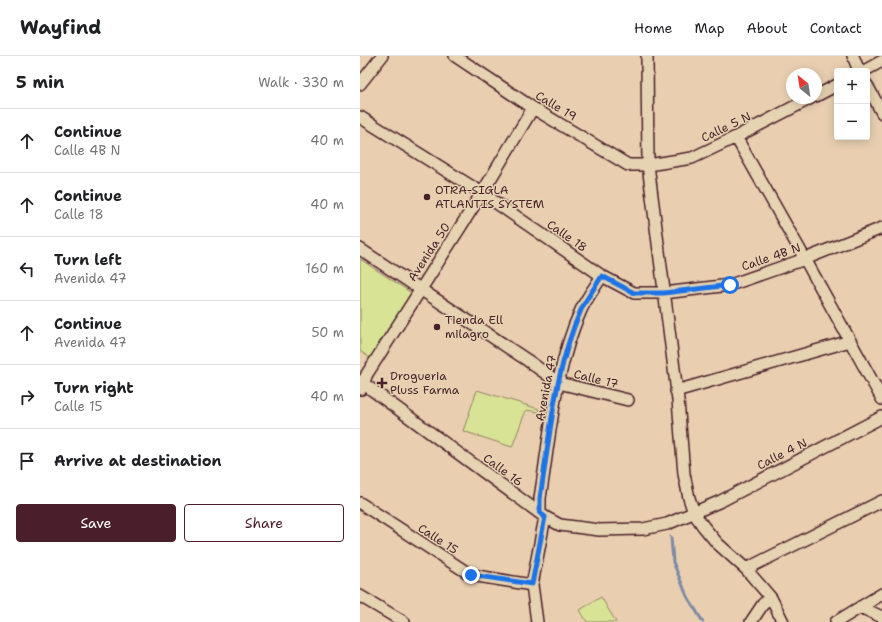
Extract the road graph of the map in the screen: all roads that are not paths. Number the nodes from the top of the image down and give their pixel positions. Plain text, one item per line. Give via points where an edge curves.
1 (382, 56) edge
2 (455, 56) edge
3 (647, 56) edge
4 (853, 56) edge
5 (882, 61) edge
6 (859, 68) edge
7 (869, 68) edge
8 (360, 84) edge
9 (834, 87) edge
10 (870, 91) edge
11 (822, 93) edge
12 (800, 104) edge
13 (533, 108) junction
14 (882, 113) edge
15 (360, 117) edge
16 (736, 137) junction
17 (648, 165) junction
18 (482, 193) junction
19 (882, 228) edge
20 (360, 249) edge
21 (805, 259) junction
22 (602, 276) junction
23 (421, 289) junction
24 (664, 293) junction
25 (850, 341) junction
26 (559, 383) junction
27 (361, 385) edge
28 (676, 391) junction
29 (882, 399) edge
30 (628, 400) dead end
31 (882, 417) edge
32 (882, 500) edge
33 (360, 503) edge
34 (694, 513) junction
35 (542, 515) junction
36 (746, 569) junction
37 (532, 584) junction
38 (882, 594) edge
39 (360, 596) edge
40 (771, 598) junction
41 (860, 607) junction
42 (882, 617) edge
43 (404, 622) edge
44 (537, 622) edge
45 (751, 622) edge
46 (783, 622) edge
47 (836, 622) edge

1 - 8 street
2 - 13 street, Calle 19
3 - 17 street
4 - 6 street
5 - 7 street
9 - 11 street
10 - 14 street
12 - 16 street, Calle 5 N
13 - 17 street, Calle 19 via 628,165
13 - 18 street, Avenida 50
15 - 18 street, Calle 18
16 - 17 street, Calle 5 N via 692,158
16 - 21 street
17 - 24 street
18 - 22 street, Calle 18
18 - 23 street, Avenida 50
19 - 21 street, Calle 4B N
20 - 23 street, Calle 17
21 - 24 street, Calle 4B N via 730,285
21 - 25 street
22 - 24 street, Calle 18 via 634,293
22 - 26 street, Avenida 47 via 581,309 568,344
23 - 26 street, Calle 17
23 - 27 street, Avenida 50
24 - 28 street
25 - 28 street
25 - 29 street
26 - 30 street, Calle 17
26 - 35 street, Avenida 47 via 540,498
27 - 35 street, Calle 16
28 - 34 street via 684,474
31 - 34 street, Calle 4 N
32 - 36 street
33 - 37 street, Calle 15 via 471,575
34 - 35 street, Calle 16 via 667,524 643,529 599,530 560,525
34 - 36 street via 717,543
35 - 37 street, Avenida 47
36 - 40 street
37 - 44 street, Avenida 47
38 - 41 street
39 - 43 street
40 - 45 street via 763,604
40 - 46 street
41 - 42 street
41 - 47 street

